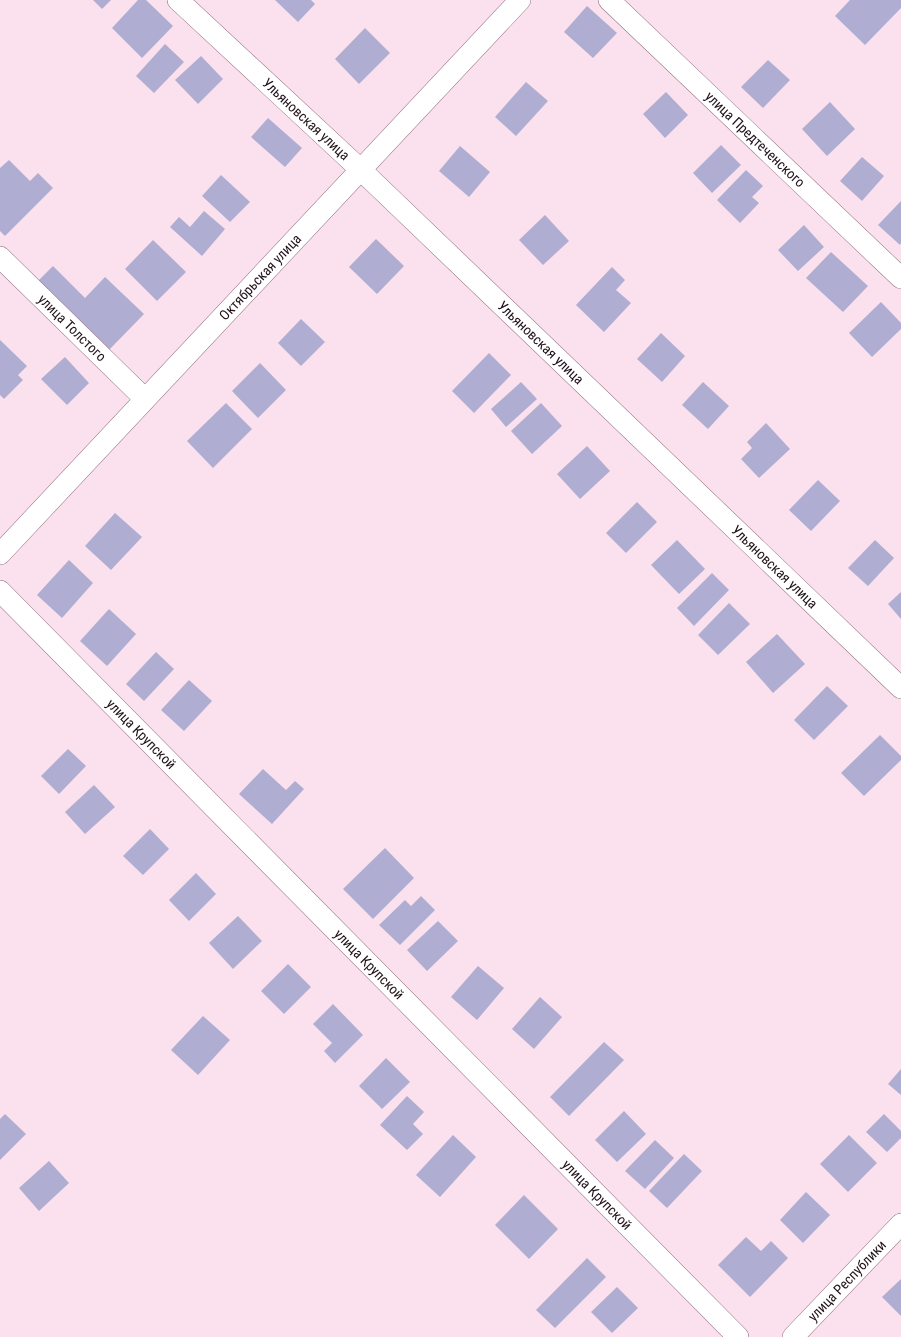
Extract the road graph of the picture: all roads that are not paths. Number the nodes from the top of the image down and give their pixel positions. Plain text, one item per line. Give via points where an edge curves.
1 (178, 0) edge
2 (520, 0) edge
3 (609, 0) edge
4 (361, 170) junction
5 (0, 257) edge
6 (901, 278) edge
7 (145, 398) junction
8 (0, 554) edge
9 (0, 591) edge
10 (901, 688) edge
11 (901, 1224) edge
12 (738, 1337) edge
13 (793, 1337) edge

1 - 4 street, Ульяновская улица
2 - 4 street, Октябрьская улица
3 - 6 street, улица Предтеченского
4 - 7 street, Октябрьская улица
4 - 10 street, Ульяновская улица
5 - 7 street, улица Толстого
7 - 8 street, Октябрьская улица
9 - 12 street, улица Крупской
11 - 13 street, улица Республики

